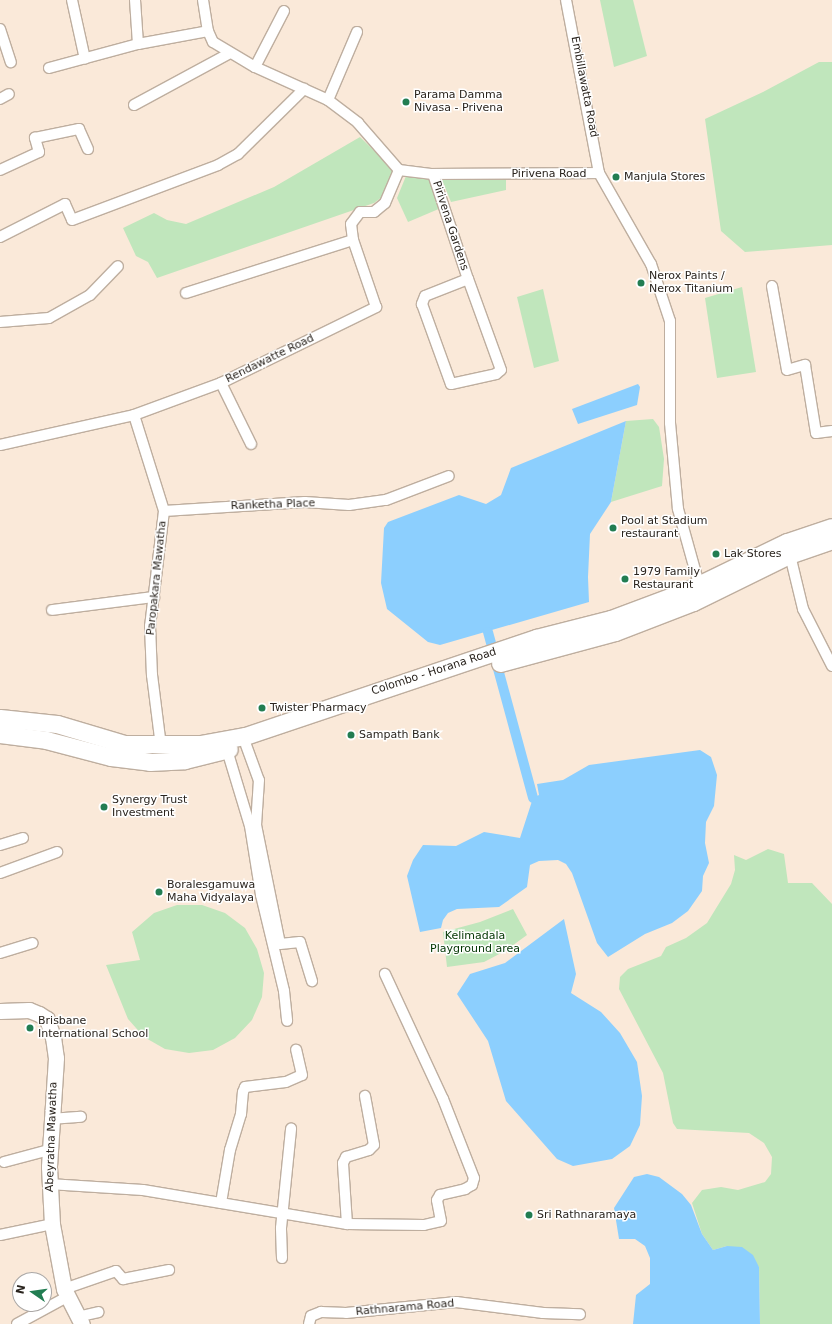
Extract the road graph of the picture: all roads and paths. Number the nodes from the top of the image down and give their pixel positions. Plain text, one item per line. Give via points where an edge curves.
1 (72, 0) edge
2 (135, 0) edge
3 (203, 0) edge
4 (566, 0) edge
5 (284, 11) dead end
6 (0, 29) edge
7 (208, 31) junction
8 (357, 32) dead end
9 (138, 44) junction
10 (230, 53) junction
11 (85, 59) junction
12 (11, 62) dead end
13 (255, 67) junction
14 (48, 68) dead end
15 (304, 89) junction
16 (328, 100) junction
17 (134, 105) dead end
18 (88, 149) dead end
19 (0, 170) edge
20 (400, 170) junction
21 (600, 173) junction
22 (434, 174) junction
23 (0, 237) edge
24 (353, 240) junction
25 (118, 266) dead end
26 (468, 279) junction
27 (772, 286) dead end
28 (186, 293) dead end
29 (0, 322) edge
30 (221, 383) junction
31 (134, 415) junction
32 (832, 431) edge
33 (251, 444) dead end
34 (0, 445) edge
35 (449, 476) dead end
36 (164, 511) junction
37 (832, 527) edge
38 (832, 540) edge
39 (788, 548) junction
40 (702, 590) junction
41 (154, 597) junction
42 (52, 610) dead end
43 (483, 662) junction
44 (832, 666) edge
45 (0, 718) edge
46 (0, 734) edge
47 (246, 745) junction
48 (161, 746) junction
49 (227, 750) junction
50 (23, 838) dead end
51 (0, 845) edge
52 (57, 852) dead end
53 (0, 873) edge
54 (33, 943) dead end
55 (0, 953) edge
56 (385, 974) dead end
57 (312, 981) dead end
58 (0, 1011) edge
59 (287, 1021) dead end
60 (296, 1050) dead end
61 (365, 1096) dead end
62 (81, 1117) dead end
63 (50, 1119) junction
64 (291, 1129) dead end
65 (49, 1150) junction
66 (4, 1162) dead end
67 (49, 1184) junction
68 (221, 1203) junction
69 (283, 1212) junction
70 (52, 1224) junction
71 (347, 1224) junction
72 (0, 1235) edge
73 (282, 1258) dead end
74 (170, 1270) dead end
75 (65, 1293) junction
76 (98, 1312) dead end
77 (580, 1314) dead end
78 (80, 1320) edge
79 (17, 1324) edge
80 (309, 1324) edge

1 - 11 street
2 - 9 street
3 - 7 street
4 - 21 street, Embillawatta Road
5 - 13 street
6 - 12 street
7 - 9 street
7 - 10 street via 213,42
8 - 16 street
9 - 11 street
10 - 13 street
10 - 17 street
11 - 14 street
13 - 15 street
15 - 16 street
15 - 23 street via 238,154 218,165 72,220 65,204
16 - 20 street via 358,123
18 - 19 street via 79,129 35,138 39,152
20 - 22 street, Pirivena Road
20 - 24 street, Rendawatte Road via 385,203 374,212 360,212 351,224
21 - 22 street, Pirivena Road
21 - 40 street, Pirivena Road via 651,264 670,321 670,423 678,509
22 - 26 street, Pirivena Gardens
24 - 28 street
24 - 30 street, Rendawatte Road via 376,306
25 - 29 street via 90,294 49,318
26 - 26 street, Pirivena Gardens via 501,370 496,374 451,384 422,304 425,296
27 - 32 street via 787,370 805,365 816,433
30 - 31 street, Rendawatte Road
30 - 33 street
31 - 34 street, Rendawatte Road
31 - 36 street, Paropakara Mawatha
35 - 36 street, Ranketha Place via 386,500 349,505 305,502
36 - 41 street, Paropakara Mawatha
37 - 39 main road, Colombo - Horana Road
38 - 39 main road, Colombo - Horana Road
39 - 40 main road, Colombo - Horana Road
39 - 44 street via 803,610
40 - 43 main road, Colombo - Horana Road via 615,632 508,654
41 - 42 street
41 - 48 street, Paropakara Mawatha via 150,626 152,675
43 - 47 main road, Colombo - Horana Road
43 - 48 main road, Colombo - Horana Road via 245,736 200,744
45 - 48 main road, Colombo - Horana Road via 57,724 124,744
46 - 49 main road, Colombo - Horana Road via 46,740 111,757 150,762 185,760
47 - 49 main road, Colombo - Horana Road
47 - 57 street via 259,780 256,825 280,944 300,942
49 - 59 street via 250,826 261,895 284,991
50 - 51 street
52 - 53 street
54 - 55 street
56 - 71 street via 443,1099 474,1178 472,1185 465,1189 440,1195 437,1200 441,1221 424,1225
58 - 63 street, Abeyratna Mawatha via 29,1010 47,1019 56,1058
60 - 68 street via 302,1075 286,1082 246,1087 243,1092 241,1114 230,1150
61 - 71 street via 374,1145 369,1150 346,1157 343,1163
62 - 63 street
63 - 65 street, Abeyratna Mawatha
64 - 69 street
65 - 66 street
65 - 67 street, Abeyratna Mawatha
67 - 68 street via 143,1190
67 - 70 street, Abeyratna Mawatha
68 - 69 street
69 - 71 street
69 - 73 street
70 - 72 street
70 - 75 street, Abeyratna Mawatha
74 - 75 street via 123,1279 116,1271
75 - 78 street, Abeyratna Mawatha
75 - 79 street
76 - 78 street
77 - 80 street, Rathnarama Road via 543,1313 456,1302 346,1313 321,1312 311,1316

